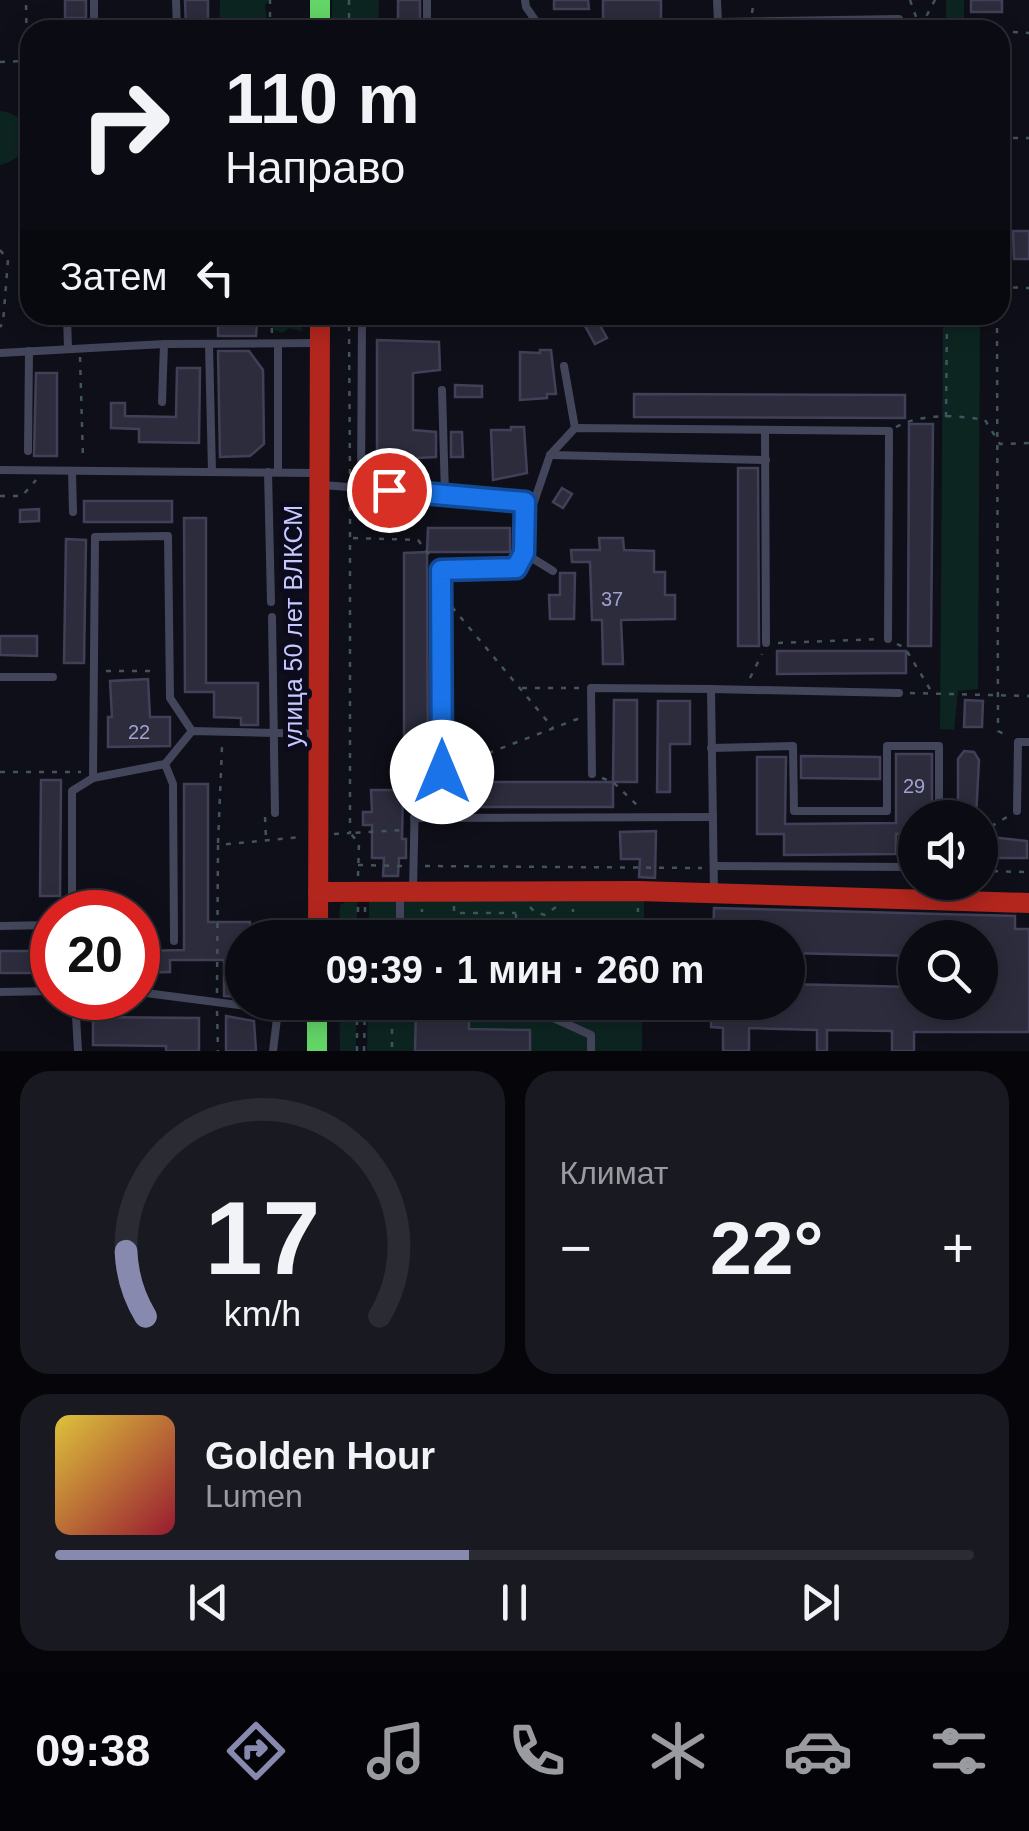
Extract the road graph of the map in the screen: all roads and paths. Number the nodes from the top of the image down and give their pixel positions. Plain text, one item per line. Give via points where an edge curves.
1 (898, 18) joint
2 (856, 20) edge
3 (902, 20) edge
4 (0, 250) edge
5 (68, 325) edge
6 (320, 325) edge
7 (362, 325) edge
8 (947, 325) edge
9 (998, 325) edge
10 (0, 327) edge
11 (320, 343) junction
12 (164, 344) junction
13 (278, 344) junction
14 (209, 345) junction
15 (80, 348) junction
16 (68, 349) junction
17 (30, 352) junction
18 (0, 353) edge
19 (564, 366) dead end
20 (442, 390) dead end
21 (162, 402) dead end
22 (946, 417) junction
23 (574, 428) junction
24 (765, 430) junction
25 (889, 431) junction
26 (1029, 443) edge
27 (1000, 444) junction
28 (28, 451) dead end
29 (550, 455) junction
30 (766, 460) junction
31 (0, 470) edge
32 (44, 470) junction
33 (72, 471) junction
34 (83, 471) junction
35 (212, 472) junction
36 (273, 472) junction
37 (319, 479) junction
38 (361, 488) junction
39 (0, 495) edge
40 (445, 495) junction
41 (525, 502) junction
42 (74, 512) dead end
43 (350, 538) dead end
44 (524, 553) junction
45 (441, 570) junction
46 (553, 571) dead end
47 (441, 594) junction
48 (270, 602) dead end
49 (272, 617) dead end
50 (888, 639) junction
51 (766, 643) junction
52 (170, 670) junction
53 (94, 672) junction
54 (0, 677) edge
55 (53, 677) dead end
56 (521, 688) junction
57 (591, 688) junction
58 (711, 689) junction
59 (745, 690) junction
60 (899, 693) joint
61 (933, 694) junction
62 (1029, 696) edge
63 (997, 697) junction
64 (591, 714) junction
65 (554, 728) junction
66 (192, 730) junction
67 (242, 734) junction
68 (317, 734) junction
69 (272, 735) junction
70 (1018, 742) junction
71 (1029, 742) edge
72 (711, 748) junction
73 (165, 764) junction
74 (0, 772) edge
75 (442, 772) junction
76 (592, 774) joint
77 (93, 775) junction
78 (939, 800) edge
79 (1017, 811) joint
80 (275, 813) dead end
81 (713, 817) junction
82 (414, 818) junction
83 (649, 818) junction
84 (998, 822) edge
85 (413, 830) junction
86 (218, 844) dead end
87 (358, 865) junction
88 (413, 866) junction
89 (714, 867) junction
90 (898, 867) edge
91 (998, 871) edge
92 (1029, 872) edge
93 (72, 890) edge
94 (898, 891) edge
95 (318, 892) junction
96 (714, 893) junction
97 (412, 894) junction
98 (362, 895) junction
99 (998, 899) edge
100 (454, 901) dead end
101 (516, 901) dead end
102 (528, 901) dead end
103 (558, 901) dead end
104 (574, 901) dead end
105 (638, 901) dead end
106 (1029, 903) edge
107 (500, 913) junction
108 (516, 913) junction
109 (318, 920) edge
110 (358, 920) edge
111 (364, 920) edge
112 (405, 920) edge
113 (417, 920) edge
114 (500, 920) edge
115 (516, 920) edge
116 (573, 920) edge
117 (637, 920) edge
118 (30, 925) edge
119 (0, 926) edge
120 (174, 941) dead end
121 (0, 992) edge
122 (30, 992) edge
123 (160, 994) edge
124 (225, 1001) edge
125 (76, 1020) edge
126 (277, 1020) edge
127 (318, 1020) edge
128 (358, 1020) edge
129 (364, 1020) edge
130 (392, 1020) edge
131 (550, 1020) edge
132 (78, 1051) edge
133 (273, 1051) edge
134 (318, 1051) edge
135 (357, 1051) edge
136 (364, 1051) edge
137 (392, 1051) edge
138 (591, 1051) edge

1 - 2 lane
1 - 3 path
4 - 10 path via 8,260
5 - 16 lane
6 - 11 street, улица 50 лет ВЛКСМ
7 - 38 lane
8 - 22 path
9 - 27 path
11 - 13 lane
11 - 37 street, улица 50 лет ВЛКСМ
12 - 14 lane
12 - 15 lane
12 - 21 lane
13 - 14 lane
13 - 36 lane
14 - 35 lane
15 - 16 lane
15 - 34 path
16 - 17 lane
17 - 18 lane
17 - 28 lane
19 - 23 lane
20 - 40 lane
22 - 25 path via 910,419
22 - 27 path via 985,420
23 - 24 lane
23 - 29 lane
24 - 25 lane
24 - 30 lane
25 - 50 lane
26 - 27 path
27 - 63 path
29 - 30 lane
29 - 41 lane via 534,502
30 - 51 lane
31 - 32 lane
32 - 33 lane
32 - 39 path via 22,496
33 - 34 lane
33 - 42 lane
34 - 35 lane
35 - 36 lane
36 - 37 lane
36 - 48 lane
37 - 38 lane
37 - 68 street, улица 50 лет ВЛКСМ
38 - 40 lane
40 - 41 lane
41 - 44 lane
43 - 45 path via 418,540
44 - 45 lane via 516,568
44 - 46 lane
45 - 47 lane
47 - 56 path
47 - 75 lane
49 - 69 lane
50 - 51 path
50 - 61 path via 906,648
51 - 59 path
52 - 53 path
52 - 53 lane via 168,536 132,536 95,537
52 - 66 lane via 170,698
53 - 77 lane
54 - 55 lane
56 - 57 path
56 - 65 path
57 - 58 lane
57 - 64 lane
58 - 59 lane
58 - 72 lane
59 - 60 lane
60 - 61 path
61 - 63 path
62 - 63 path
63 - 70 path via 998,731
64 - 65 path
64 - 76 lane
65 - 75 path
66 - 67 lane
66 - 73 lane
67 - 69 lane
67 - 86 path via 222,747
68 - 69 lane
68 - 95 street, улица 50 лет ВЛКСМ
69 - 80 lane
70 - 71 lane
70 - 79 lane
72 - 78 lane via 794,746 794,811 887,811 888,746 939,746
72 - 81 lane
73 - 77 lane
73 - 120 lane via 174,784
74 - 77 path
75 - 82 lane via 415,794
76 - 83 path via 614,782
77 - 93 lane via 72,791
79 - 84 path
81 - 83 lane
81 - 89 lane
82 - 83 lane
82 - 85 lane
85 - 87 path via 350,833 358,843
85 - 88 lane
87 - 88 path
87 - 98 path
88 - 89 path
88 - 97 lane
89 - 90 lane
89 - 96 lane
91 - 92 path
94 - 96 street
95 - 98 street
95 - 109 street, улица 50 лет ВЛКСМ
96 - 97 street
97 - 98 street
97 - 112 lane
97 - 113 path
98 - 110 path
98 - 111 path
99 - 106 street
100 - 107 path via 454,913
101 - 108 path
102 - 103 path via 545,915
104 - 116 path
105 - 117 path
107 - 108 path
107 - 114 path
108 - 115 path
118 - 119 lane
121 - 122 lane
123 - 124 lane
125 - 132 lane
126 - 133 lane
127 - 134 street
128 - 135 path
129 - 136 path
130 - 137 path
131 - 138 lane via 590,1035

